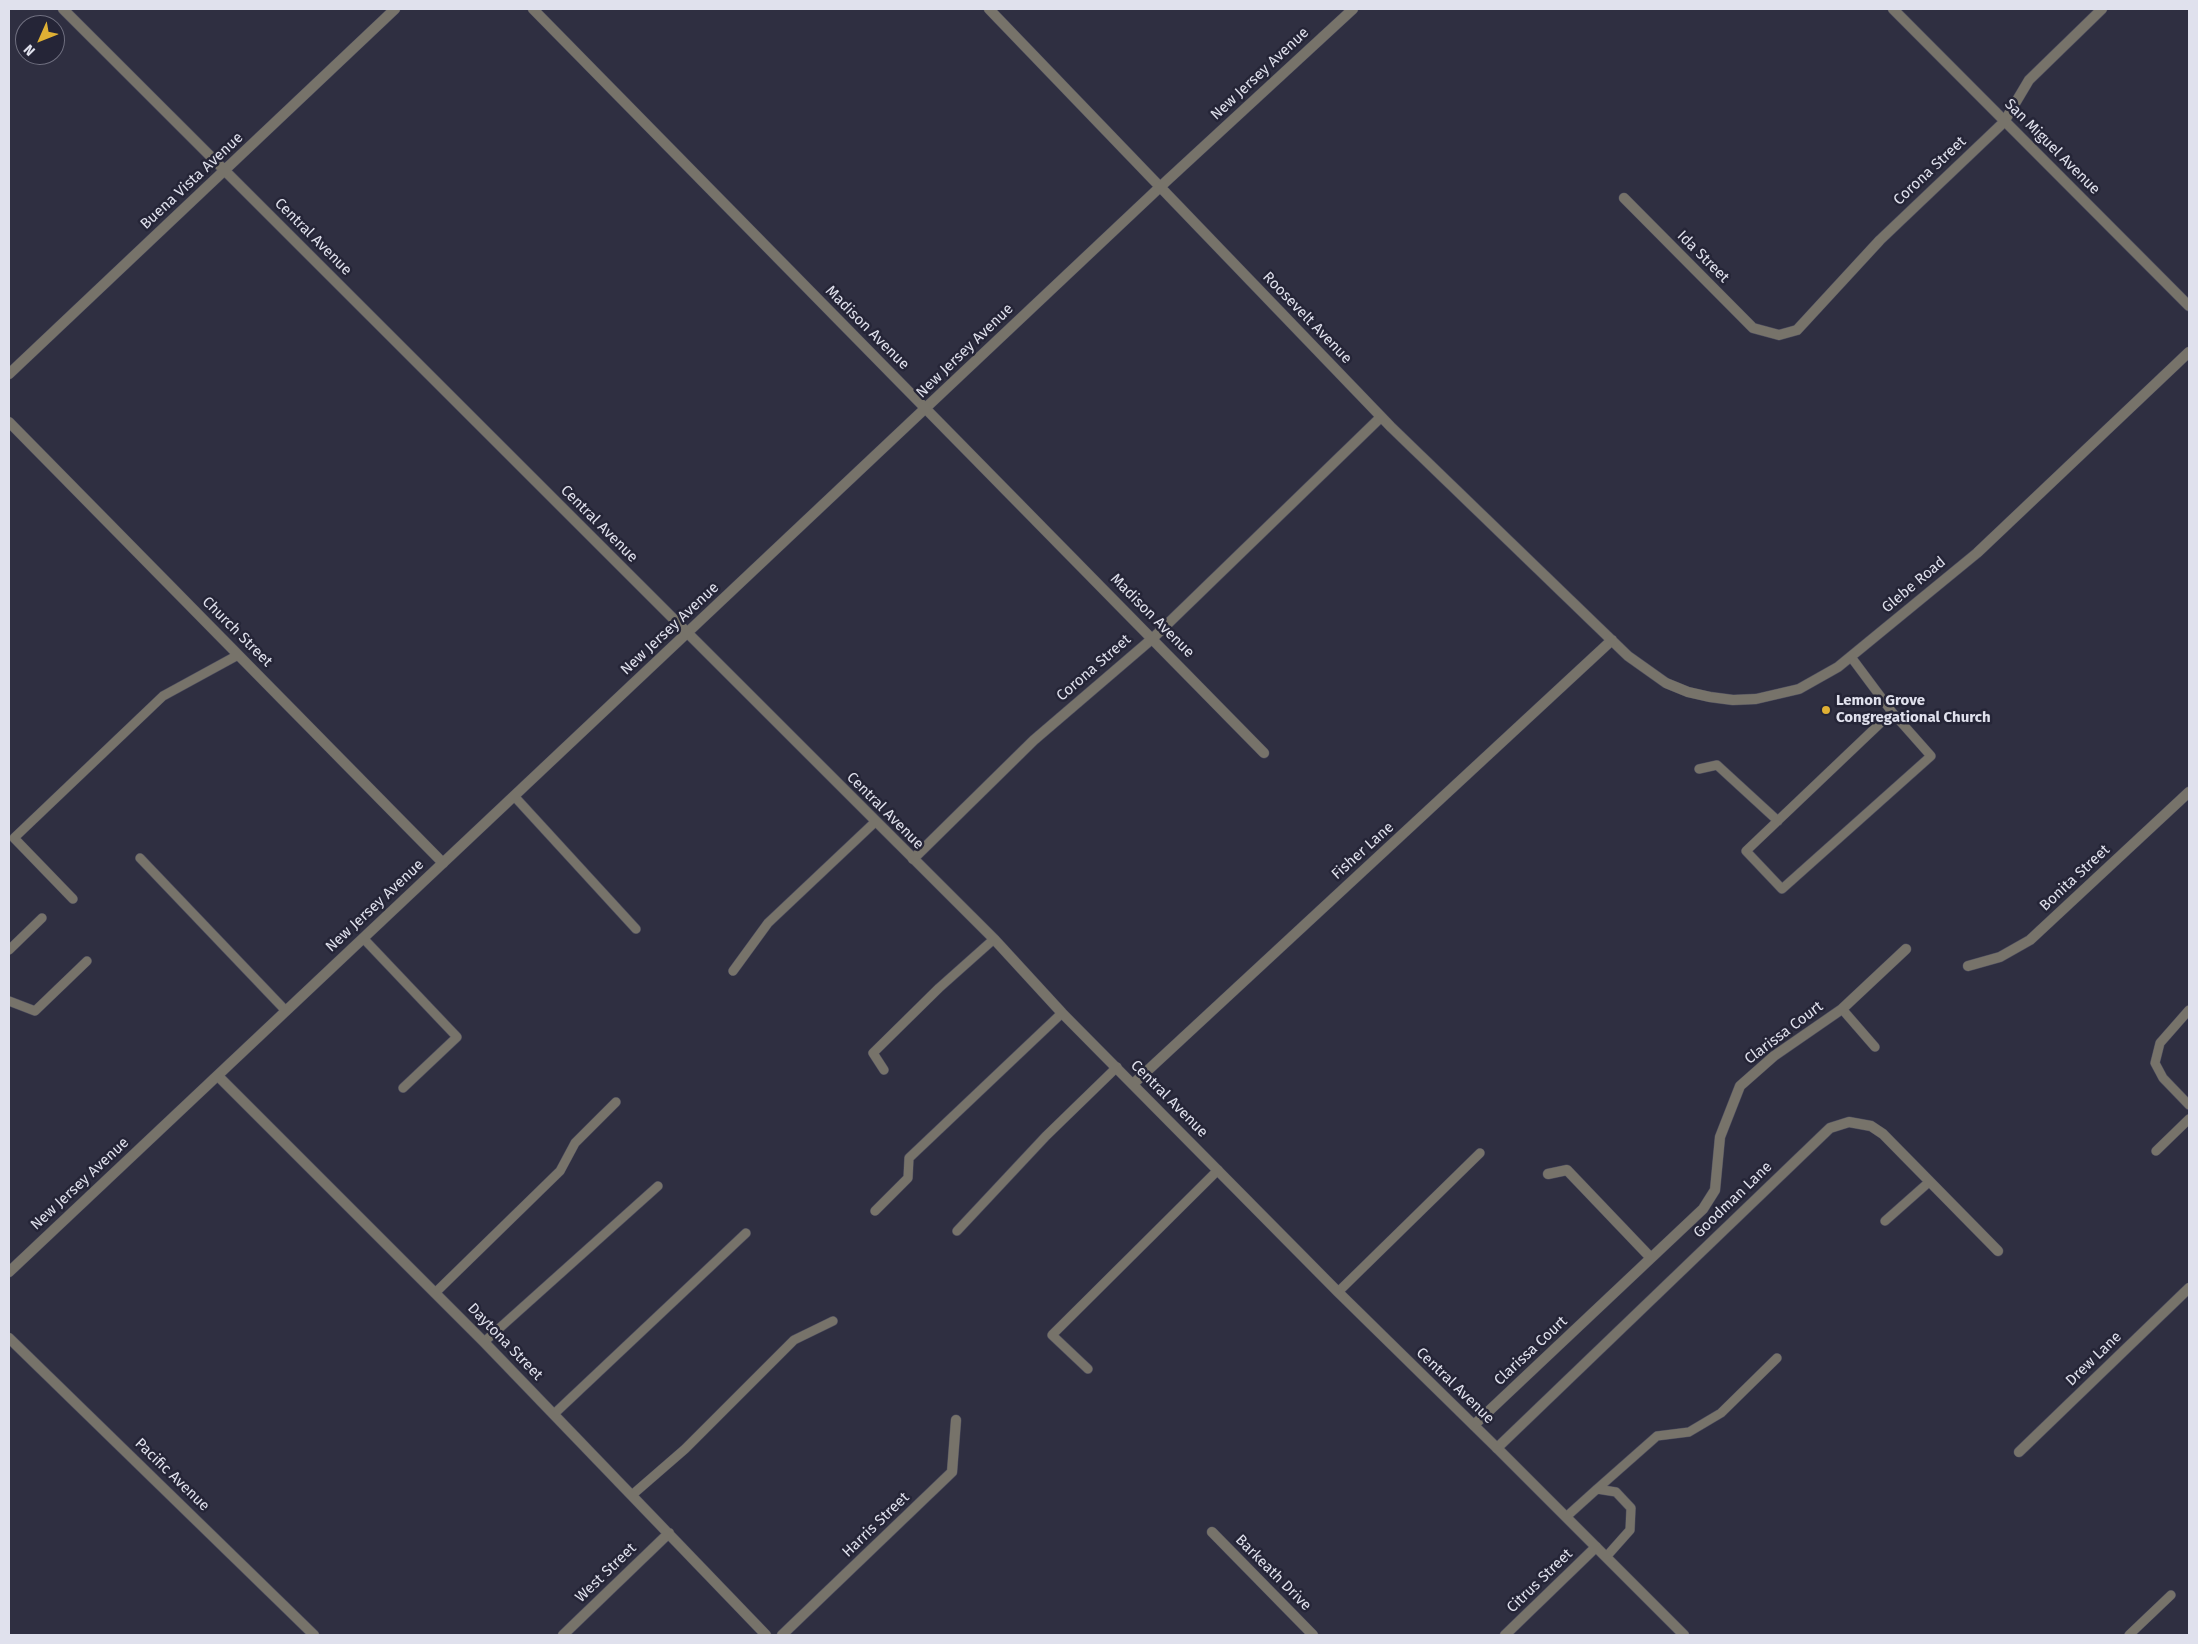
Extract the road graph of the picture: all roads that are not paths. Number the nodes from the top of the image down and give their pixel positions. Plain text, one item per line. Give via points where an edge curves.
1 (63, 9) edge
2 (395, 9) edge
3 (534, 9) edge
4 (989, 9) edge
5 (1353, 9) edge
6 (1893, 9) edge
7 (2102, 9) edge
8 (2004, 122) junction
9 (225, 171) junction
10 (1160, 187) junction
11 (1624, 198) dead end
12 (2189, 306) edge
13 (1765, 332) joint
14 (2189, 352) edge
15 (9, 374) edge
16 (926, 409) junction
17 (1382, 416) junction
18 (9, 422) edge
19 (687, 634) junction
20 (1152, 638) junction
21 (1612, 640) junction
22 (238, 655) junction
23 (1851, 657) junction
24 (1892, 712) junction
25 (1264, 753) dead end
26 (1699, 769) dead end
27 (2189, 792) edge
28 (514, 796) junction
29 (1778, 821) junction
30 (875, 822) junction
31 (140, 858) dead end
32 (913, 859) junction
33 (443, 863) junction
34 (73, 898) dead end
35 (42, 918) dead end
36 (636, 928) dead end
37 (363, 938) junction
38 (994, 939) junction
39 (1906, 949) dead end
40 (9, 950) edge
41 (87, 961) dead end
42 (1968, 966) dead end
43 (733, 970) dead end
44 (9, 1002) edge
45 (1842, 1009) junction
46 (2189, 1010) edge
47 (286, 1011) junction
48 (1062, 1013) junction
49 (1875, 1047) dead end
50 (1117, 1067) junction
51 (884, 1070) dead end
52 (218, 1076) junction
53 (1133, 1084) junction
54 (403, 1088) dead end
55 (616, 1102) dead end
56 (2189, 1105) edge
57 (2189, 1119) edge
58 (2156, 1152) dead end
59 (1480, 1153) dead end
60 (1218, 1170) junction
61 (1548, 1174) dead end
62 (1929, 1182) junction
63 (658, 1186) dead end
64 (875, 1210) dead end
65 (1885, 1221) dead end
66 (957, 1231) dead end
67 (746, 1233) dead end
68 (1998, 1251) dead end
69 (1651, 1258) junction
70 (9, 1272) edge
71 (2189, 1288) edge
72 (1338, 1292) junction
73 (435, 1293) junction
74 (833, 1321) dead end
75 (9, 1338) edge
76 (484, 1342) junction
77 (1778, 1358) dead end
78 (1088, 1369) dead end
79 (554, 1414) junction
80 (956, 1420) dead end
81 (1474, 1425) junction
82 (1497, 1448) junction
83 (2019, 1452) dead end
84 (1597, 1489) junction
85 (632, 1495) junction
86 (1566, 1516) junction
87 (1212, 1532) dead end
88 (669, 1533) junction
89 (1596, 1547) junction
90 (1606, 1557) junction
91 (2170, 1596) dead end
92 (314, 1635) edge
93 (562, 1635) edge
94 (766, 1635) edge
95 (782, 1635) edge
96 (1313, 1635) edge
97 (1505, 1635) edge
98 (1684, 1635) edge
99 (2128, 1635) edge

1 - 9 street, Central Avenue
2 - 9 street, Buena Vista Avenue
3 - 16 street, Madison Avenue
4 - 10 street, Roosevelt Avenue
5 - 10 street, New Jersey Avenue
6 - 8 street, San Miguel Avenue
7 - 8 street, Corona Street via 2029,80
8 - 12 street, San Miguel Avenue
8 - 13 street, Corona Street via 1880,240 1796,330 1779,335
9 - 15 street, Buena Vista Avenue
9 - 19 street, Central Avenue
10 - 16 street, New Jersey Avenue
10 - 17 street, Roosevelt Avenue
11 - 13 street, Ida Street via 1753,328
14 - 23 street, Glebe Road via 1977,553
16 - 19 street, New Jersey Avenue
16 - 20 street, Madison Avenue
17 - 20 street, Corona Street
17 - 21 street, Roosevelt Avenue
18 - 22 street, Church Street
19 - 28 street, New Jersey Avenue
19 - 30 street, Central Avenue
20 - 25 street, Madison Avenue
20 - 32 street, Corona Street via 1034,740
21 - 23 street, Glebe Road via 1628,656 1666,682 1703,695 1734,700 1756,699 1799,689
21 - 53 street, Fisher Lane
22 - 33 street, Church Street
22 - 34 lane via 163,696 14,838
23 - 24 lane
24 - 29 lane
24 - 29 lane via 1931,756 1782,889 1746,851
26 - 29 lane via 1717,765
27 - 42 street, Bonita Street via 2030,940 2000,957
28 - 33 street, New Jersey Avenue
28 - 36 lane
30 - 32 street, Central Avenue
30 - 43 lane via 768,923
31 - 47 lane
32 - 38 street, Central Avenue
33 - 37 street, New Jersey Avenue
35 - 40 lane
37 - 47 street, New Jersey Avenue
37 - 54 lane via 457,1038
38 - 48 street, Central Avenue
38 - 51 lane via 938,988 873,1053
39 - 45 street, Clarissa Court
41 - 44 lane via 35,1011
45 - 49 lane
45 - 69 street, Clarissa Court via 1774,1056 1740,1086 1720,1137 1715,1190 1703,1209
46 - 56 lane via 2160,1043 2155,1063 2163,1078
47 - 52 street, New Jersey Avenue
48 - 50 street, Central Avenue
48 - 64 lane via 909,1158 908,1178
50 - 53 street, Central Avenue
50 - 66 lane via 1046,1136
52 - 70 street, New Jersey Avenue
52 - 73 street, Daytona Street
53 - 60 street, Central Avenue
55 - 73 lane via 575,1143 560,1171
57 - 58 lane
59 - 72 lane
60 - 72 street, Central Avenue
60 - 78 lane via 1052,1334
61 - 69 street via 1567,1170
62 - 65 lane
62 - 68 street, Goodman Lane
62 - 82 street, Goodman Lane via 1883,1134 1871,1126 1849,1122 1830,1128
63 - 76 lane
67 - 79 lane
69 - 81 street, Clarissa Court
71 - 83 street, Drew Lane
72 - 81 street, Central Avenue
73 - 76 street, Daytona Street
74 - 85 lane via 794,1340 685,1450
75 - 92 street, Pacific Avenue
76 - 79 street, Daytona Street
77 - 84 lane via 1721,1413 1689,1432 1657,1436
79 - 85 street, Daytona Street
80 - 95 street, Harris Street via 952,1472
81 - 82 street, Central Avenue
82 - 86 street, Central Avenue
84 - 86 lane
84 - 90 lane via 1616,1492 1631,1508 1630,1530
85 - 88 street, Daytona Street
86 - 89 street, Central Avenue
87 - 96 street, Barkeath Drive
88 - 93 street, West Street
88 - 94 street, Daytona Street
89 - 90 street, Central Avenue
89 - 97 street, Citrus Street
90 - 98 street, Central Avenue
91 - 99 lane

